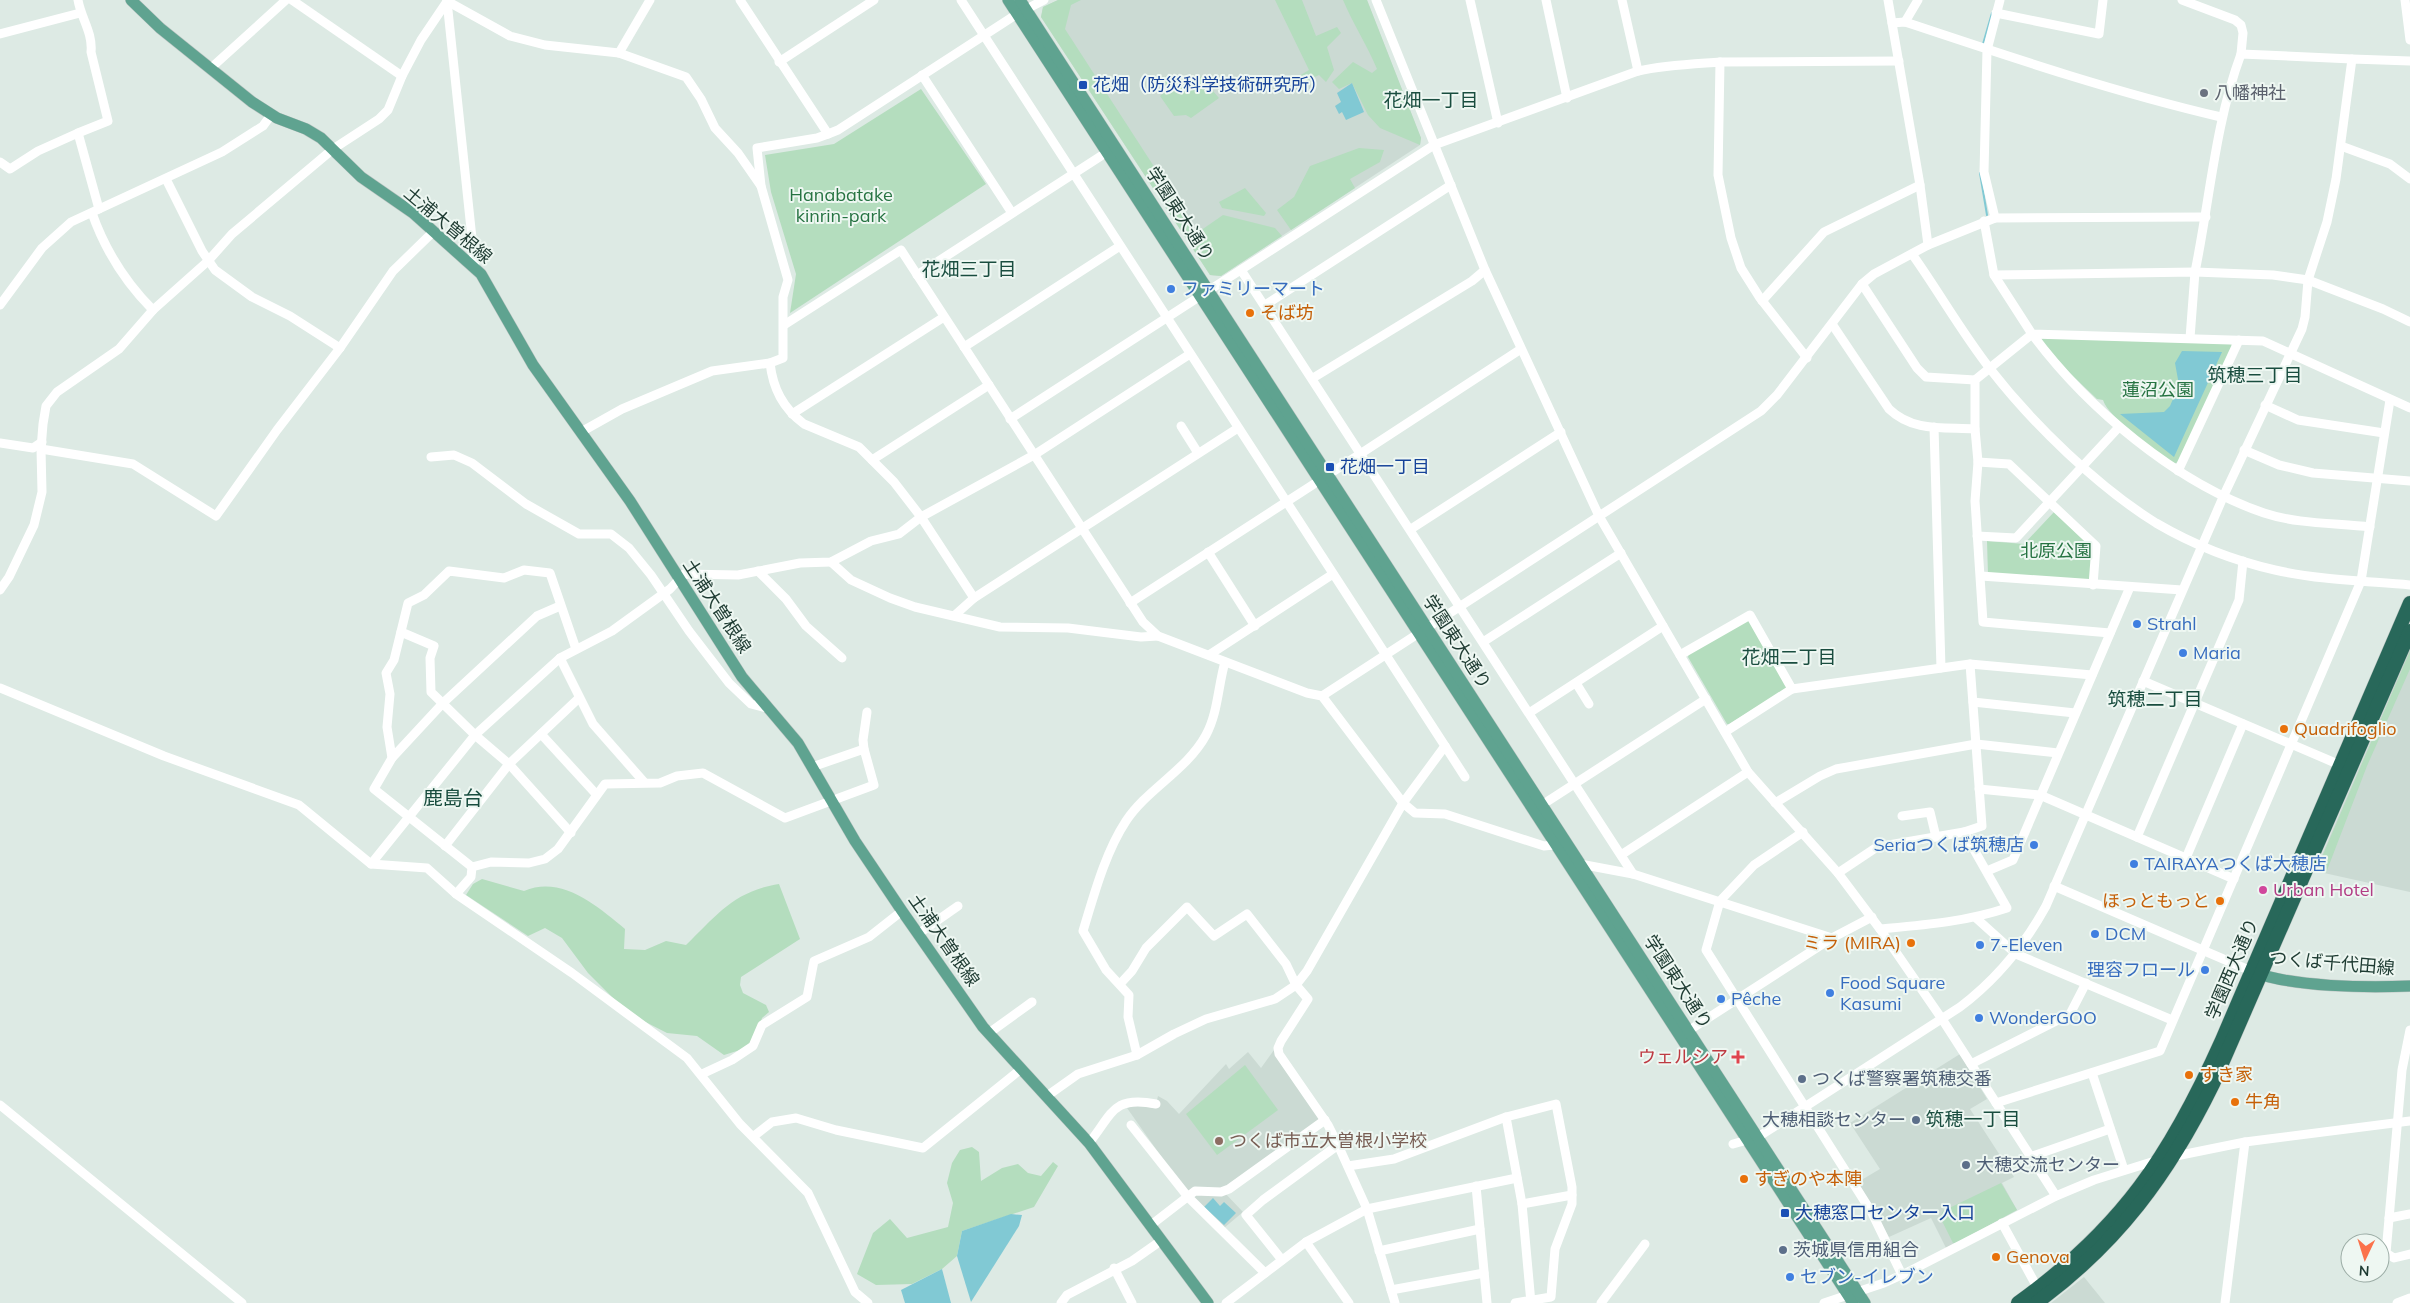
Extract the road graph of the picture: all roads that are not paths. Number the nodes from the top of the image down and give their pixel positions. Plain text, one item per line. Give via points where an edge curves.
1 (78, 0) edge
2 (131, 0) edge
3 (286, 0) edge
4 (292, 0) edge
5 (650, 0) edge
6 (740, 0) edge
7 (874, 0) edge
8 (961, 0) edge
9 (1008, 0) edge
10 (1044, 0) edge
11 (1376, 0) edge
12 (1470, 0) edge
13 (1546, 0) edge
14 (1622, 0) edge
15 (1888, 0) edge
16 (1918, 0) edge
17 (2000, 0) edge
18 (2103, 0) edge
19 (2182, 0) edge
20 (2405, 0) edge
21 (447, 1) edge
22 (1021, 8) edge
23 (80, 13) junction
24 (1996, 13) junction
25 (1905, 22) junction
26 (1892, 23) junction
27 (0, 34) edge
28 (984, 36) junction
29 (2410, 40) edge
30 (1987, 50) junction
31 (619, 53) junction
32 (2240, 54) junction
33 (2352, 59) junction
34 (1899, 61) junction
35 (2410, 61) edge
36 (779, 62) junction
37 (1720, 62) junction
38 (211, 68) junction
39 (1638, 71) junction
40 (922, 75) junction
41 (402, 76) junction
42 (1568, 98) junction
43 (271, 115) junction
44 (2221, 117) junction
45 (1498, 123) junction
46 (78, 133) junction
47 (828, 134) junction
48 (1434, 145) junction
49 (2341, 146) junction
50 (333, 149) junction
51 (1101, 156) dead end
52 (0, 162) edge
53 (1074, 174) junction
54 (2410, 178) edge
55 (166, 179) junction
56 (1920, 184) junction
57 (1451, 185) junction
58 (761, 186) junction
59 (96, 211) junction
60 (1012, 213) junction
61 (2206, 217) junction
62 (1994, 218) junction
63 (1984, 220) junction
64 (434, 231) junction
65 (1928, 245) junction
66 (1120, 246) junction
67 (1912, 254) junction
68 (208, 261) junction
69 (475, 268) junction
70 (1241, 270) junction
71 (1485, 270) junction
72 (2195, 272) junction
73 (917, 275) junction
74 (1994, 275) junction
75 (2308, 280) junction
76 (1862, 284) junction
77 (1204, 294) junction
78 (1762, 301) junction
79 (0, 305) edge
80 (1265, 305) junction
81 (153, 310) junction
82 (944, 317) junction
83 (1167, 318) junction
84 (2410, 322) edge
85 (1832, 324) junction
86 (784, 325) junction
87 (2032, 334) junction
88 (2190, 338) junction
89 (2239, 340) junction
90 (964, 347) junction
91 (340, 348) junction
92 (1521, 349) junction
93 (2291, 352) junction
94 (1190, 354) junction
95 (1806, 358) junction
96 (770, 363) junction
97 (1990, 370) junction
98 (1313, 378) junction
99 (1975, 380) junction
100 (989, 385) junction
101 (2390, 400) junction
102 (2265, 405) junction
103 (2410, 408) edge
104 (792, 414) junction
105 (1010, 419) junction
106 (1181, 426) dead end
107 (1934, 427) junction
108 (2119, 427) junction
109 (1238, 428) junction
110 (1975, 429) junction
111 (581, 432) junction
112 (1561, 432) junction
113 (2384, 433) junction
114 (0, 443) edge
115 (41, 445) junction
116 (2244, 450) junction
117 (1198, 454) junction
118 (1362, 454) junction
119 (1034, 455) junction
120 (431, 456) dead end
121 (872, 460) junction
122 (1978, 462) junction
123 (2083, 466) junction
124 (1334, 471) dead end
125 (2178, 471) junction
126 (2377, 478) junction
127 (2410, 481) edge
128 (1314, 484) dead end
129 (2224, 494) junction
130 (1286, 502) junction
131 (2049, 503) junction
132 (1599, 516) junction
133 (921, 518) junction
134 (2370, 527) junction
135 (1082, 529) junction
136 (1411, 529) junction
137 (1977, 536) junction
138 (2202, 545) junction
139 (1208, 552) junction
140 (1621, 553) junction
141 (2243, 561) junction
142 (831, 562) junction
143 (758, 571) junction
144 (1333, 574) junction
145 (1981, 576) junction
146 (679, 579) junction
147 (2361, 581) junction
148 (2093, 584) junction
149 (2410, 585) edge
150 (2130, 587) junction
151 (0, 590) edge
152 (2182, 590) junction
153 (664, 593) junction
154 (974, 598) junction
155 (1130, 603) junction
156 (2410, 603) edge
157 (560, 606) junction
158 (1460, 606) junction
159 (955, 615) junction
160 (1255, 626) junction
161 (1663, 626) junction
162 (1422, 630) junction
163 (2410, 631) edge
164 (401, 632) junction
165 (2110, 633) junction
166 (1158, 636) junction
167 (1483, 642) junction
168 (576, 649) junction
169 (1385, 655) junction
170 (1680, 655) junction
171 (1209, 656) junction
172 (560, 658) junction
173 (842, 658) dead end
174 (1225, 662) junction
175 (1970, 664) junction
176 (1941, 668) junction
177 (2092, 675) junction
178 (2143, 681) junction
179 (1576, 683) junction
180 (0, 688) edge
181 (1792, 689) junction
182 (1322, 696) junction
183 (579, 698) junction
184 (1706, 699) junction
185 (1973, 702) junction
186 (443, 703) junction
187 (2195, 703) junction
188 (1590, 704) dead end
189 (767, 708) junction
190 (867, 712) dead end
191 (1529, 713) junction
192 (2076, 713) junction
193 (2243, 724) junction
194 (1725, 732) junction
195 (541, 734) junction
196 (475, 735) junction
197 (1976, 744) junction
198 (2291, 744) junction
199 (1445, 746) junction
200 (864, 749) junction
201 (2058, 753) junction
202 (392, 758) junction
203 (509, 764) junction
204 (2340, 765) junction
205 (812, 767) junction
206 (1748, 772) junction
207 (1465, 777) dead end
208 (644, 782) junction
209 (1575, 784) junction
210 (1979, 789) junction
211 (596, 794) junction
212 (2040, 795) junction
213 (831, 801) junction
214 (1548, 801) dead end
215 (1775, 802) junction
216 (1403, 803) junction
217 (2085, 815) junction
218 (1902, 816) dead end
219 (409, 817) junction
220 (1803, 832) junction
221 (1964, 832) junction
222 (571, 833) junction
223 (1936, 837) junction
224 (2137, 837) junction
225 (1554, 844) junction
226 (445, 846) junction
227 (1621, 855) junction
228 (2186, 858) junction
229 (371, 864) junction
230 (1580, 864) junction
231 (472, 867) junction
232 (1987, 871) junction
233 (1838, 873) junction
234 (1633, 874) junction
235 (2234, 879) junction
236 (2054, 886) junction
237 (456, 894) junction
238 (1720, 901) junction
239 (958, 906) dead end
240 (902, 911) junction
241 (1872, 916) junction
242 (1976, 918) junction
243 (1880, 929) junction
244 (918, 934) junction
245 (1832, 938) junction
246 (2203, 950) junction
247 (2016, 954) junction
248 (2256, 973) junction
249 (1120, 984) junction
250 (2086, 984) junction
251 (1296, 985) junction
252 (2410, 986) edge
253 (1736, 1000) junction
254 (1032, 1002) dead end
255 (1942, 1019) junction
256 (2172, 1020) junction
257 (2410, 1030) edge
258 (1688, 1031) junction
259 (989, 1033) junction
260 (1138, 1055) junction
261 (1971, 1064) junction
262 (1021, 1069) junction
263 (2092, 1073) junction
264 (702, 1074) junction
265 (1046, 1096) junction
266 (1996, 1103) junction
267 (1156, 1104) dead end
268 (0, 1106) edge
269 (1805, 1108) junction
270 (1506, 1117) junction
271 (1325, 1120) junction
272 (2410, 1121) edge
273 (2398, 1123) junction
274 (1131, 1125) dead end
275 (2110, 1129) junction
276 (754, 1136) junction
277 (1753, 1139) junction
278 (2245, 1142) junction
279 (1089, 1144) junction
280 (1733, 1144) dead end
281 (1338, 1145) junction
282 (2030, 1157) junction
283 (2167, 1158) junction
284 (1348, 1166) junction
285 (2124, 1170) junction
286 (1517, 1178) junction
287 (1476, 1186) junction
288 (1572, 1195) junction
289 (1188, 1196) junction
290 (2056, 1196) junction
291 (1522, 1204) junction
292 (1367, 1209) junction
293 (2410, 1214) edge
294 (2389, 1218) junction
295 (2002, 1223) junction
296 (1151, 1225) junction
297 (1480, 1229) junction
298 (1162, 1240) junction
299 (1306, 1242) junction
300 (1644, 1244) dead end
301 (1379, 1251) junction
302 (2410, 1254) edge
303 (1282, 1260) junction
304 (1114, 1268) junction
305 (1265, 1273) junction
306 (1484, 1273) junction
307 (1902, 1275) junction
308 (2038, 1289) junction
309 (1391, 1290) junction
310 (1853, 1297) edge
311 (2410, 1298) edge
312 (1531, 1302) edge
313 (242, 1303) edge
314 (868, 1303) edge
315 (1061, 1303) edge
316 (1132, 1303) edge
317 (1208, 1303) edge
318 (1226, 1303) edge
319 (1349, 1303) edge
320 (1394, 1303) edge
321 (1487, 1303) edge
322 (1515, 1303) edge
323 (1601, 1303) edge
324 (1824, 1303) edge
325 (1865, 1303) edge
326 (2018, 1303) edge
327 (2036, 1303) edge
328 (2225, 1303) edge
329 (2397, 1303) edge

1 - 23 street
2 - 38 main road, 土浦大曽根線 via 160,28
3 - 38 street
4 - 41 street
5 - 31 street
6 - 36 street
7 - 36 street
8 - 28 street
9 - 22 main road, 学園東大通り
10 - 22 street
11 - 48 street
12 - 45 street
13 - 42 street
14 - 39 street
15 - 26 street
16 - 25 street
17 - 24 street
18 - 24 street via 2099,34
19 - 32 street via 2241,25
20 - 29 street
21 - 31 street via 510,36 545,45
21 - 41 street
21 - 69 street
22 - 28 street
22 - 77 main road, 学園東大通り
23 - 27 street
23 - 46 street via 92,41 91,52 108,121
24 - 30 street
25 - 26 street
25 - 30 street
26 - 34 street
28 - 40 street
28 - 53 street
30 - 44 street via 2152,100
30 - 62 street via 1984,172
31 - 58 street via 686,77 715,128
32 - 33 street
32 - 44 street
33 - 35 street
33 - 49 street
34 - 37 street
34 - 56 street
36 - 47 street
37 - 39 street
37 - 78 street via 1718,175 1731,238 1741,268
38 - 43 main road, 土浦大曽根線
39 - 42 street
40 - 47 street
40 - 60 street
41 - 50 street via 388,110 369,127
42 - 45 street
43 - 50 main road, 土浦大曽根線 via 306,129
43 - 55 street via 263,126 222,152
44 - 61 street
45 - 48 street
46 - 52 street via 38,151 10,169
46 - 59 street
47 - 58 street via 757,148
48 - 57 street
48 - 70 street
49 - 54 street via 2390,164
49 - 75 street via 2327,222
50 - 64 main road, 土浦大曽根線 via 361,177
50 - 68 street via 232,234
51 - 53 street
53 - 60 street
53 - 66 street
55 - 59 street
55 - 68 street
56 - 65 street
56 - 78 street via 1824,232
57 - 71 street
57 - 80 street
58 - 86 street via 788,280 783,297
59 - 79 street via 71,222 42,248
59 - 81 street via 101,238 112,260
60 - 73 street
61 - 62 street
61 - 72 street
62 - 63 street
63 - 65 street
63 - 74 street
64 - 69 main road, 土浦大曽根線
64 - 91 street via 393,271
65 - 67 street
66 - 83 street
66 - 90 street
67 - 76 street
67 - 97 street
68 - 81 street
68 - 91 street via 252,297 290,316
69 - 111 main road, 土浦大曽根線 via 489,284 533,365
70 - 77 street
70 - 80 street
71 - 92 street
71 - 98 street
72 - 74 street
72 - 75 street via 2273,275
72 - 88 street
73 - 82 street
73 - 86 street via 901,250
74 - 87 street
75 - 84 street
75 - 93 street via 2305,317
76 - 85 street
76 - 99 street via 1926,377
77 - 83 street
77 - 162 main road, 学園東大通り
78 - 95 street
80 - 98 street
81 - 115 street via 119,349 57,392 46,406
82 - 90 street
82 - 104 street
83 - 94 street
83 - 105 street
85 - 95 street
85 - 107 street via 1889,408 1911,424
86 - 96 street via 783,358
87 - 88 street
87 - 97 street
87 - 108 street via 2054,365
88 - 89 street
89 - 93 street via 2263,341
89 - 125 street
90 - 100 street
91 - 115 street via 276,430 216,516 133,464
92 - 112 street
92 - 118 street
93 - 101 street
93 - 102 street
94 - 109 street
94 - 119 street
95 - 132 street via 1761,411
96 - 104 street via 772,379 785,407
96 - 111 street via 712,371 622,408
97 - 99 street
97 - 123 street
98 - 118 street
99 - 110 street
100 - 105 street
100 - 121 street
101 - 103 street
101 - 113 street
102 - 113 street via 2298,420
102 - 116 street
104 - 121 street via 804,424 859,447
105 - 119 street
106 - 117 street
107 - 110 street
107 - 176 street
108 - 123 street
108 - 125 street
109 - 117 street
109 - 130 street
110 - 122 street
111 - 146 main road, 土浦大曽根線
112 - 132 street
112 - 136 street
113 - 126 street
114 - 115 street via 33,448
115 - 151 street via 42,492 34,525
116 - 126 street via 2279,465 2313,473
116 - 129 street
117 - 135 street
118 - 124 street
118 - 136 street
119 - 133 street
119 - 135 street
120 - 153 street via 454,455 472,463 526,504 578,534 611,534 629,548
121 - 133 street via 894,482
122 - 131 street via 2009,464
122 - 137 street
123 - 131 street
123 - 138 street via 2138,511
125 - 129 street
126 - 127 street
126 - 134 street
128 - 130 street
129 - 134 street via 2284,518
129 - 138 street
130 - 139 street
130 - 144 street
131 - 137 street via 2016,538
131 - 148 street via 2096,546
132 - 140 street
132 - 158 street
133 - 142 street via 899,534 871,541
133 - 154 street
134 - 147 street
135 - 154 street
135 - 155 street
136 - 158 street
137 - 145 street
138 - 141 street
138 - 152 street
139 - 155 street
139 - 160 street
140 - 161 street
140 - 167 street
141 - 147 street via 2303,575
141 - 187 street via 2240,600
142 - 143 street via 800,563
142 - 159 street via 851,580 890,598
143 - 146 street via 738,575 684,574
143 - 173 street via 786,599 806,626
144 - 160 street
144 - 169 street
145 - 148 street
145 - 165 street via 1983,622
146 - 153 street
146 - 189 main road, 土浦大曽根線 via 737,670
147 - 149 street
147 - 198 street
148 - 150 street
150 - 152 street
150 - 165 street
152 - 178 street
153 - 168 street via 612,631
153 - 189 street via 729,683 751,704
154 - 159 street
155 - 166 street via 1142,622
156 - 204 highway, 学園西大通り
157 - 164 street via 550,573 524,570 504,578 449,571 424,595 408,603
157 - 168 street
157 - 186 street via 537,616
158 - 162 street
158 - 167 street
159 - 166 street via 1011,628 1068,628
160 - 171 street
161 - 170 street
161 - 179 street
162 - 169 street
162 - 225 main road, 学園東大通り
162 - 230 main road, 学園東大通り
163 - 248 highway, 学園西大通り
164 - 186 street via 434,646 430,658 432,692
164 - 202 street via 394,660 386,673 390,694 388,727
165 - 177 street
166 - 171 street
167 - 191 street
168 - 172 street
169 - 182 street
169 - 199 street
170 - 181 street via 1750,615
170 - 184 street
171 - 174 street
172 - 183 street
172 - 196 street
174 - 182 street via 1307,694
174 - 249 street via 1207,733 1195,751 1127,820 1112,850 1083,931 1106,970
175 - 176 street
175 - 177 street
175 - 185 street
176 - 181 street
177 - 192 street
178 - 187 street
178 - 217 street
179 - 188 street
179 - 191 street
180 - 229 street via 164,756 299,805
181 - 194 street
182 - 216 street
183 - 195 street
183 - 208 street via 594,724
184 - 194 street
184 - 209 street
185 - 192 street
185 - 197 street
186 - 196 street
186 - 202 street
187 - 193 street
187 - 224 street
189 - 205 main road, 土浦大曽根線 via 798,743
190 - 200 street
191 - 209 street
192 - 201 street
193 - 198 street
193 - 228 street
194 - 206 street
195 - 203 street
195 - 211 street
196 - 203 street
196 - 219 street
197 - 201 street
197 - 210 street
197 - 215 street via 1836,770
198 - 204 street
198 - 235 street
199 - 207 street
199 - 216 street
200 - 205 street
200 - 213 street via 874,785
201 - 212 street
202 - 219 street via 374,789
203 - 222 street
203 - 226 street
204 - 248 highway, 学園西大通り
205 - 213 main road, 土浦大曽根線
206 - 215 street
206 - 227 street
208 - 211 street via 605,784
208 - 213 street via 660,783 677,776 703,773 785,818
209 - 214 street
209 - 227 street
210 - 212 street
210 - 221 street via 1982,826
211 - 222 street
212 - 217 street
212 - 232 street via 2013,860
213 - 240 main road, 土浦大曽根線
215 - 220 street
216 - 225 street via 1415,813 1445,814 1548,847
216 - 251 street
217 - 224 street
217 - 236 street
218 - 223 street via 1930,812
219 - 226 street
219 - 229 street
220 - 233 street
220 - 238 street via 1754,865
221 - 223 street
221 - 232 street
222 - 231 street via 545,859 529,863 491,862
223 - 233 street via 1877,847
224 - 228 street
225 - 277 main road, 学園東大通り
226 - 231 street
227 - 234 street
228 - 235 street
229 - 237 street via 427,868
230 - 234 street
230 - 258 main road, 学園東大通り
231 - 237 street via 471,877
232 - 242 street via 2007,908
233 - 241 street
234 - 238 street
235 - 246 street
236 - 246 street
236 - 247 street
237 - 264 street via 665,1040
238 - 245 street
238 - 253 street via 1706,950
239 - 244 street
240 - 244 main road, 土浦大曽根線
240 - 264 street via 869,937 814,961 807,997 762,1025 753,1046
241 - 243 street
241 - 245 street
242 - 243 street
242 - 247 street
243 - 255 street
244 - 259 main road, 土浦大曽根線
245 - 253 street
246 - 248 street
246 - 256 street
247 - 250 street
247 - 255 street via 1974,996
248 - 252 main road, つくば千代田線 via 2286,980
248 - 283 highway, 学園西大通り
249 - 251 street via 1146,948 1187,907 1214,936 1247,914 1286,964
249 - 260 street via 1129,995 1128,1017
250 - 256 street
250 - 261 street via 2070,1014
251 - 260 street via 1275,999 1206,1019
251 - 271 street via 1308,998 1281,1041 1279,1054
253 - 258 street
253 - 269 street
254 - 259 street
255 - 261 street
255 - 269 street
256 - 263 street via 2160,1051
257 - 273 street via 2402,1070
258 - 277 main road, 学園東大通り
259 - 262 main road, 土浦大曽根線
260 - 265 street via 1078,1074
261 - 266 street
262 - 265 main road, 土浦大曽根線
262 - 276 street via 923,1148 796,1118 772,1122
263 - 266 street
263 - 275 street
264 - 276 street via 740,1124
265 - 279 main road, 土浦大曽根線
266 - 282 street
267 - 279 street via 1119,1105
268 - 313 street
269 - 277 street
269 - 307 street via 1872,1212
270 - 284 street via 1394,1159
270 - 286 street
270 - 288 street via 1556,1104
271 - 281 street
271 - 289 street via 1229,1189 1222,1192 1195,1191
272 - 273 street
273 - 278 street
273 - 294 street
274 - 289 street
275 - 282 street
275 - 285 street
276 - 314 street via 808,1193 855,1292
277 - 280 street
277 - 310 main road, 学園東大通り
278 - 283 street
278 - 328 street
279 - 296 main road, 土浦大曽根線
281 - 284 street
281 - 303 street via 1246,1215
282 - 290 street
283 - 285 street
283 - 308 highway, 学園西大通り via 2101,1234
283 - 327 highway, 学園西大通り via 2146,1197 2120,1229 2082,1267
284 - 292 street
285 - 290 street
286 - 287 street
286 - 291 street
287 - 292 street
287 - 297 street
288 - 291 street
288 - 312 street via 1572,1204 1555,1249 1551,1297
289 - 296 street
289 - 305 street
290 - 295 street
291 - 312 street
292 - 299 street
292 - 301 street
293 - 294 street
294 - 302 street via 2386,1253 2394,1258
295 - 307 street
295 - 308 street
296 - 298 main road, 土浦大曽根線
297 - 301 street
297 - 306 street
298 - 304 street via 1132,1261
298 - 317 main road, 土浦大曽根線
299 - 303 street
299 - 319 street
300 - 323 street
301 - 309 street
303 - 305 street
304 - 315 street via 1067,1296
304 - 316 street
305 - 318 street
306 - 309 street
306 - 321 street
307 - 310 street
308 - 326 highway, 学園西大通り
309 - 320 street
310 - 324 street
310 - 325 main road, 学園東大通り
311 - 329 street
312 - 322 street

